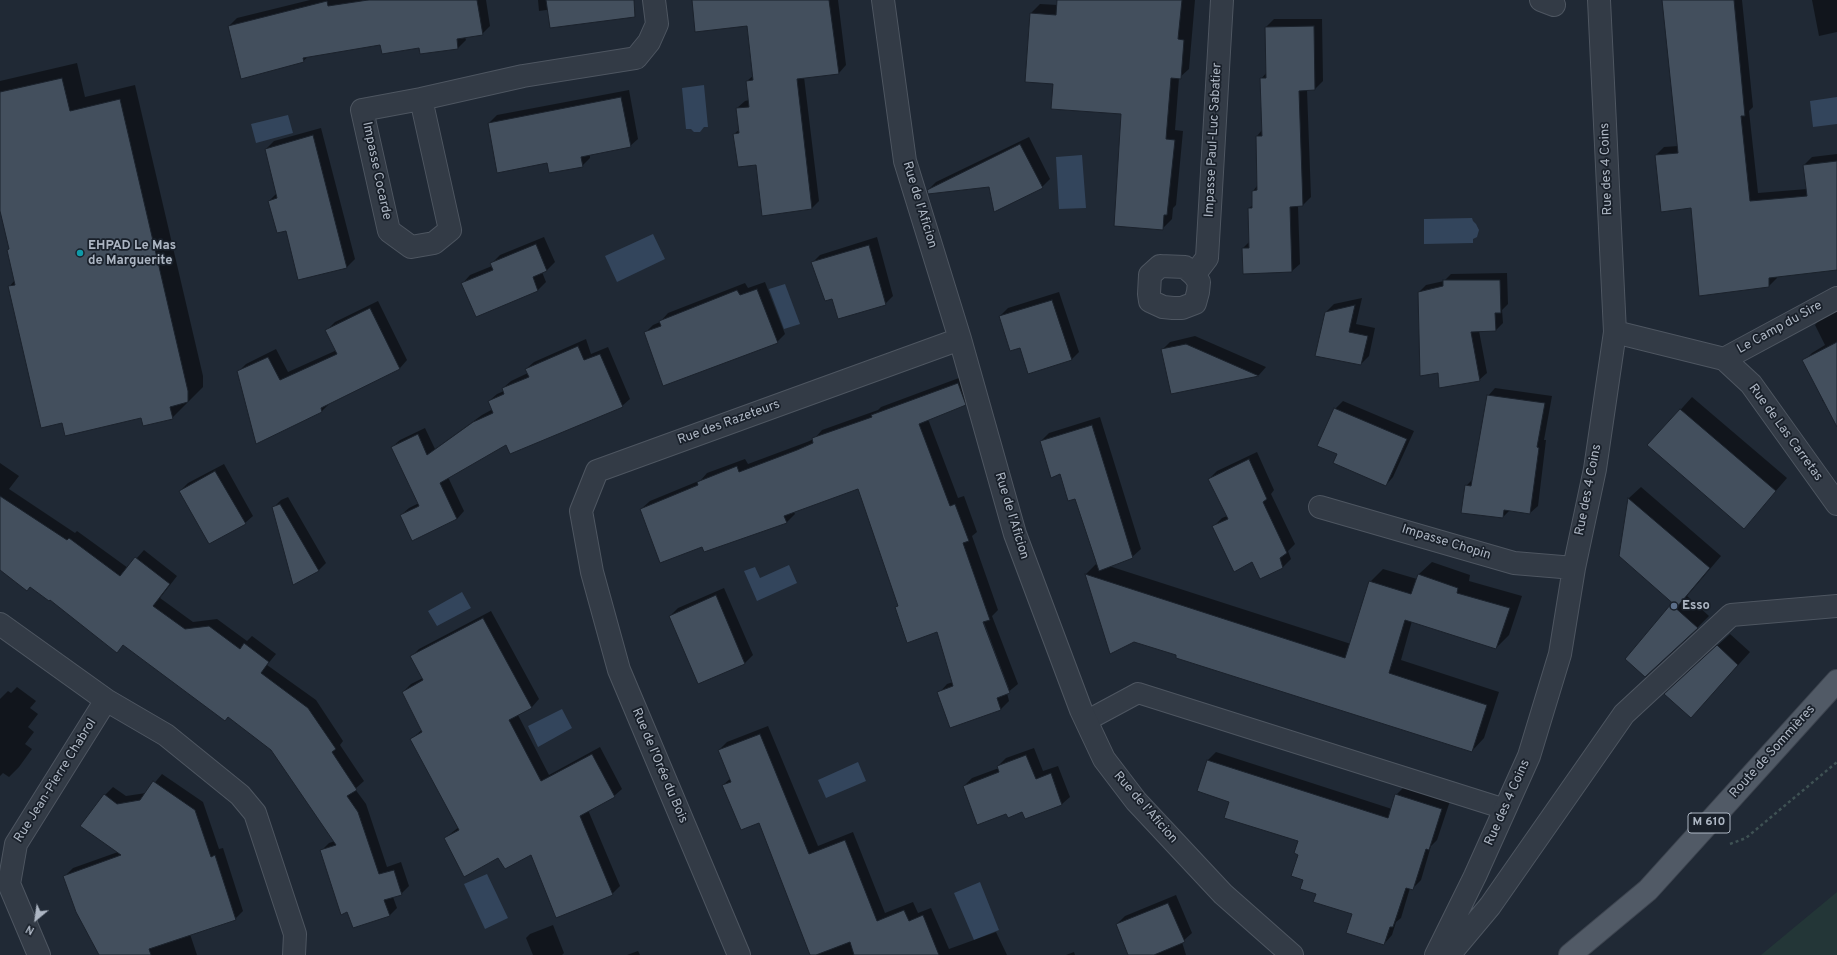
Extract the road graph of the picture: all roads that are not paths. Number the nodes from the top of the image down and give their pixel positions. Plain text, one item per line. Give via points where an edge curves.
1 (654, 0) edge
2 (883, 0) edge
3 (1222, 0) edge
4 (1598, 0) edge
5 (421, 99) junction
6 (1194, 275) dead end
7 (1837, 298) edge
8 (1615, 332) junction
9 (960, 339) junction
10 (1724, 359) junction
11 (1837, 504) edge
12 (1320, 507) dead end
13 (1574, 568) junction
14 (592, 572) joint
15 (1837, 606) edge
16 (0, 624) edge
17 (1837, 681) edge
18 (106, 700) junction
19 (1086, 721) junction
20 (1505, 810) junction
21 (1289, 954) edge
22 (39, 955) edge
23 (294, 955) edge
24 (739, 955) edge
25 (1436, 955) edge
26 (1449, 955) edge
27 (1570, 955) edge

1 - 5 street, Impasse Cocarde via 657,24 649,42 636,58 523,76
2 - 9 street, Rue de l'Aficion via 905,161
3 - 6 street, Impasse Paul-Luc Sabatier via 1207,258
4 - 8 street, Rue des 4 Coins
5 - 5 street, Impasse Cocarde via 362,110 389,232 411,247 434,243 450,230
7 - 10 street, Le Camp du Sire
8 - 10 street, Rue de Las Carretas
8 - 13 street, Rue des 4 Coins via 1595,469
9 - 14 street, Rue des Razeteurs via 597,471 581,511
9 - 19 street, Rue de l'Aficion via 1015,534
10 - 11 street, Rue de Las Carretas via 1751,384
12 - 13 street, Impasse Chopin via 1514,563
13 - 20 street, Rue des 4 Coins via 1560,654 1530,756
14 - 24 street, Rue de l'Orée du Bois via 619,670
15 - 26 street via 1731,615 1624,714 1490,906
16 - 18 street
17 - 27 main road, Route de Sommières / M 610 via 1648,890
18 - 22 street, Rue Jean-Pierre Chabrol via 16,844 9,884
18 - 23 street via 166,735 240,795 255,813 295,934
19 - 20 lane via 1138,693
19 - 21 street, Rue de l'Aficion via 1104,759 1136,801 1223,894
20 - 25 street, Rue des 4 Coins

